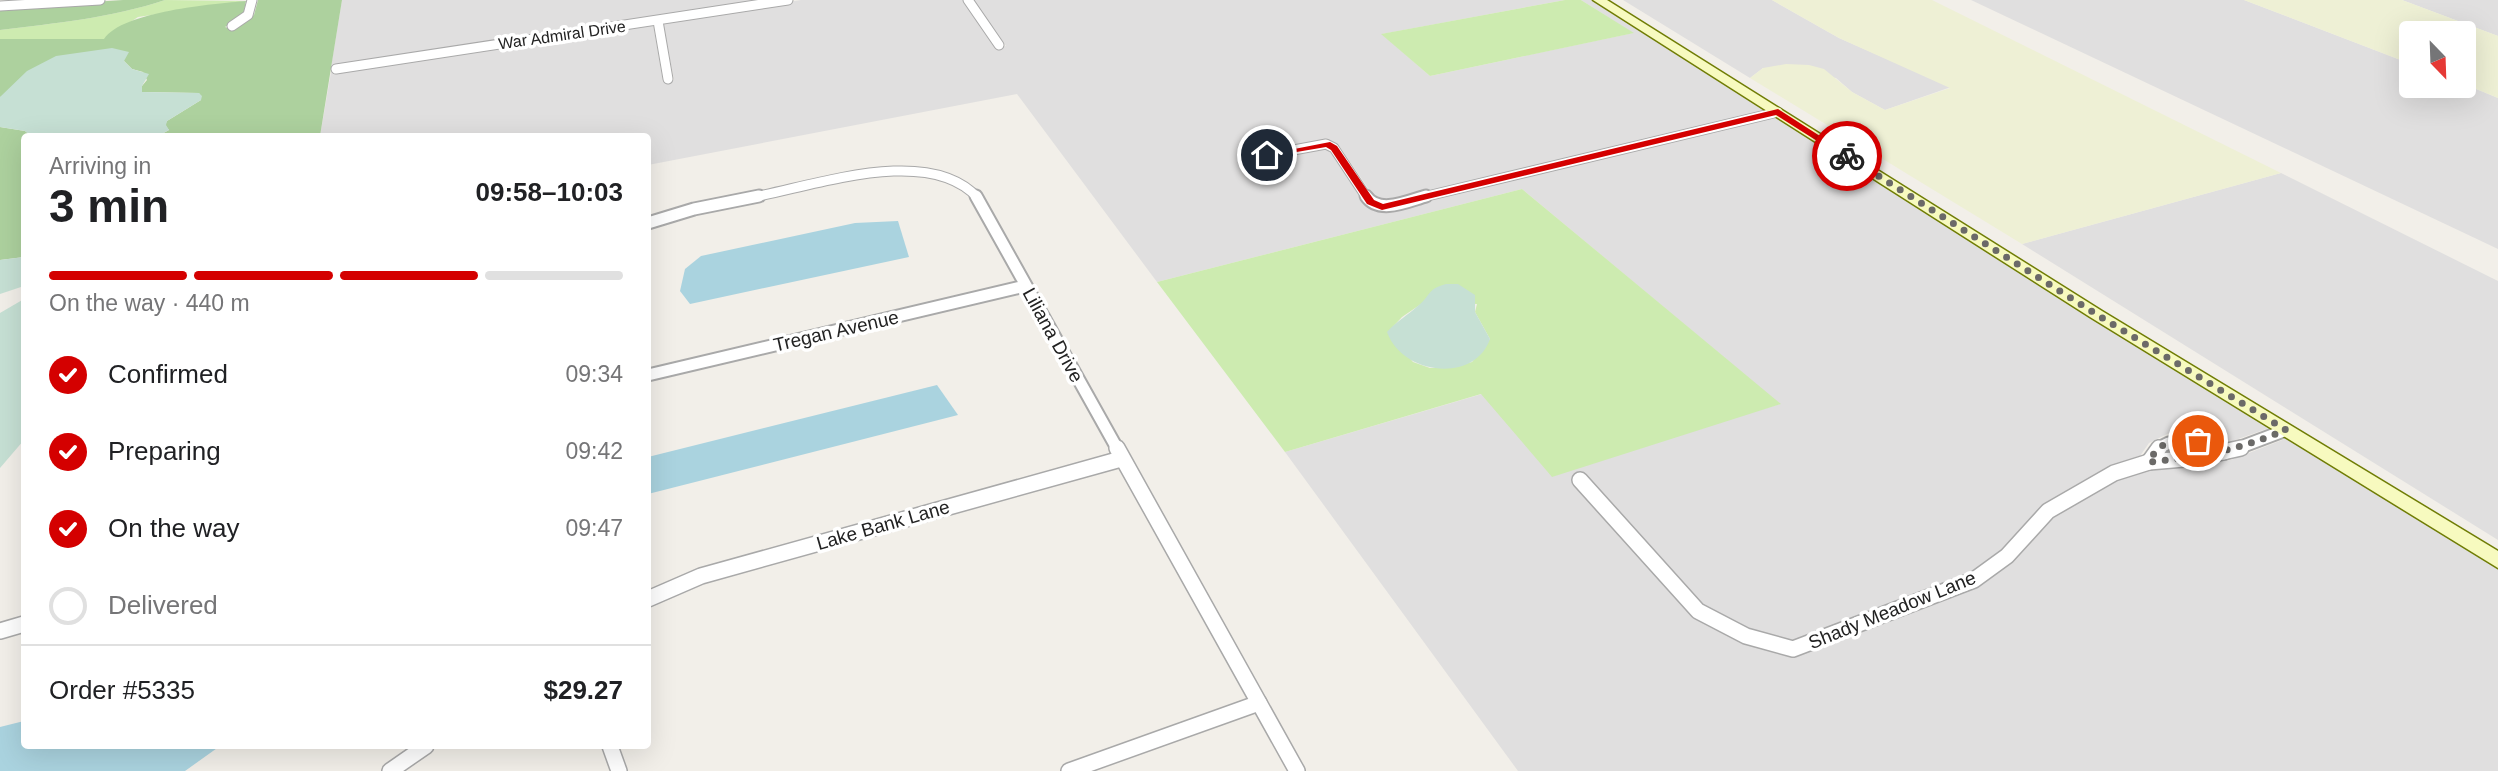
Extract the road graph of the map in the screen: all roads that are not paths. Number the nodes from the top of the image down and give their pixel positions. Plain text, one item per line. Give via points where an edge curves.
1 (100, 0) edge
2 (252, 0) edge
3 (788, 0) edge
4 (968, 0) edge
5 (1599, 0) edge
6 (0, 6) edge
7 (658, 21) junction
8 (232, 26) dead end
9 (999, 45) dead end
10 (336, 69) dead end
11 (668, 79) dead end
12 (1778, 112) junction
13 (1267, 155) dead end
14 (651, 222) edge
15 (1026, 286) junction
16 (651, 374) edge
17 (2286, 430) junction
18 (2224, 452) junction
19 (1121, 459) junction
20 (2149, 462) junction
21 (1580, 480) dead end
22 (2498, 561) edge
23 (651, 599) edge
24 (21, 625) edge
25 (0, 631) edge
26 (1259, 703) junction
27 (422, 749) edge
28 (611, 749) edge
29 (390, 771) edge
30 (619, 771) edge
31 (1069, 771) edge
32 (1297, 771) edge

1 - 6 street
2 - 8 street via 248,15
3 - 7 street, War Admiral Drive
4 - 9 street
5 - 12 main road
7 - 10 street, War Admiral Drive
7 - 11 street
12 - 13 street via 1382,207 1370,202 1334,148 1326,144
12 - 17 main road
14 - 15 street, Liliana Drive via 868,175 931,173 965,186 977,197
15 - 16 street, Tregan Avenue
15 - 19 street, Liliana Drive
17 - 18 street, Shady Meadow Lane
17 - 22 main road
18 - 20 street, Shady Meadow Lane
18 - 20 street, Shady Meadow Lane via 2178,438 2158,448
19 - 23 street, Lake Bank Lane via 701,576
19 - 26 street, Liliana Drive
20 - 21 street, Shady Meadow Lane via 2114,472 2048,511 2007,556 1974,580 1793,649 1746,636 1698,611
24 - 25 street
26 - 31 street
26 - 32 street, Liliana Drive
27 - 29 street
28 - 30 street

